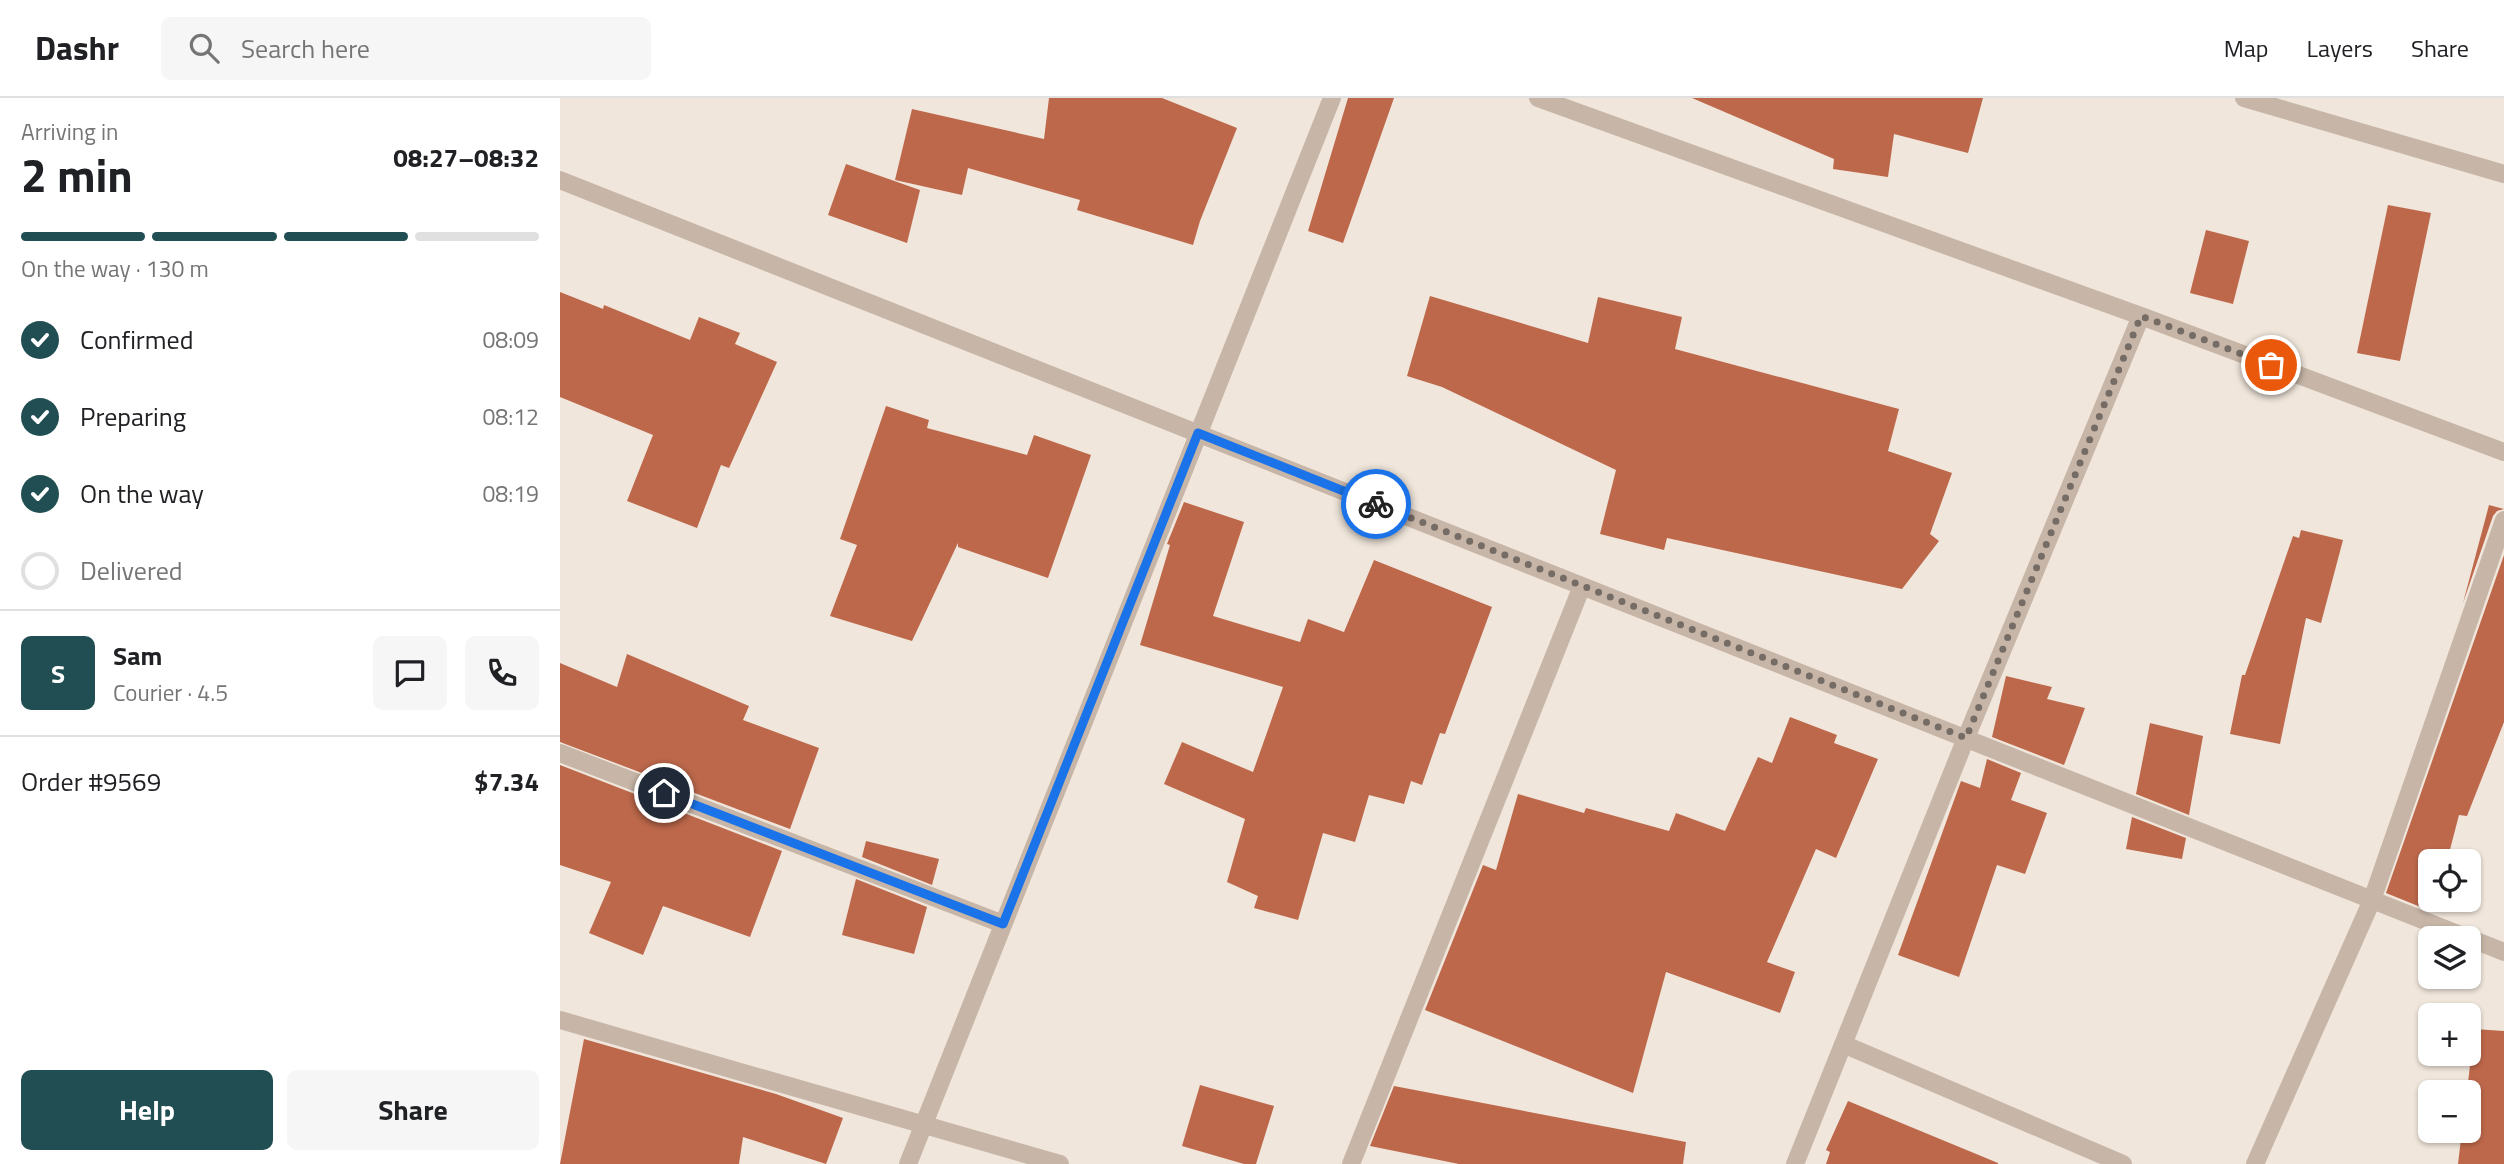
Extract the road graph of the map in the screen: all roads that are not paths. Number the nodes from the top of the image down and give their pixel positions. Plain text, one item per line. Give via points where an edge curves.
1 (1332, 98) edge
2 (1538, 98) edge
3 (2244, 98) edge
4 (2504, 174) edge
5 (560, 180) edge
6 (2141, 316) junction
7 (1198, 433) junction
8 (2504, 452) edge
9 (2504, 520) edge
10 (1582, 586) junction
11 (1966, 738) junction
12 (560, 752) edge
13 (2372, 900) junction
14 (1003, 924) junction
15 (2438, 926) edge
16 (2481, 943) edge
17 (2504, 952) edge
18 (560, 1020) edge
19 (1843, 1044) junction
20 (924, 1124) junction
21 (908, 1164) edge
22 (1060, 1164) edge
23 (1350, 1164) edge
24 (1795, 1164) edge
25 (2123, 1164) edge
26 (2255, 1164) edge

1 - 7 street
2 - 6 street
3 - 4 street
5 - 7 street
6 - 8 street
6 - 11 street
7 - 10 street
7 - 14 street
9 - 13 street
10 - 11 street
10 - 23 street
11 - 13 street
11 - 19 street
12 - 14 street
13 - 15 street
13 - 26 street
14 - 20 street
16 - 17 street
18 - 20 street
19 - 24 street
19 - 25 street
20 - 21 street
20 - 22 street

